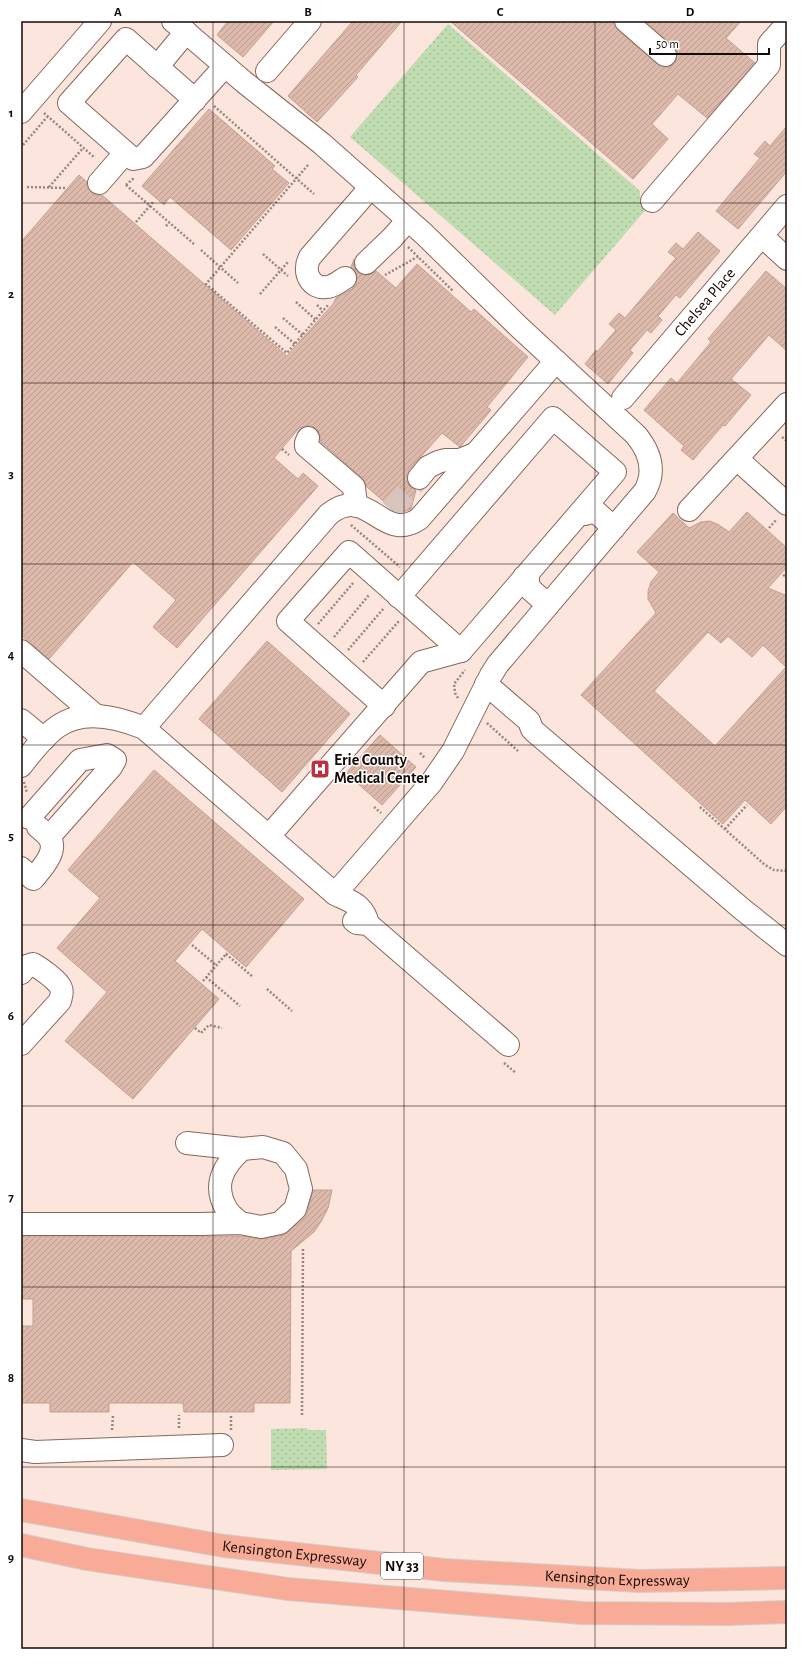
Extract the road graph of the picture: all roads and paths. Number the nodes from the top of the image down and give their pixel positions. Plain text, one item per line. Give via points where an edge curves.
1 (100, 21) edge
2 (310, 21) edge
3 (626, 21) edge
4 (787, 24) edge
5 (180, 26) edge
6 (665, 55) dead end
7 (157, 66) junction
8 (226, 66) junction
9 (267, 71) dead end
10 (204, 103) junction
11 (21, 112) edge
12 (44, 114) dead end
13 (47, 117) junction
14 (80, 140) dead end
15 (78, 143) junction
16 (23, 145) dead end
17 (83, 148) junction
18 (125, 152) junction
19 (274, 159) junction
20 (98, 160) dead end
21 (272, 162) dead end
22 (308, 165) dead end
23 (297, 178) junction
24 (99, 182) dead end
25 (123, 182) dead end
26 (371, 186) junction
27 (27, 187) dead end
28 (49, 187) junction
29 (65, 188) dead end
30 (314, 194) dead end
31 (154, 201) dead end
32 (652, 201) dead end
33 (150, 206) junction
34 (787, 206) edge
35 (408, 220) junction
36 (136, 222) dead end
37 (170, 222) junction
38 (166, 226) dead end
39 (762, 236) junction
40 (194, 244) dead end
41 (201, 250) dead end
42 (263, 254) dead end
43 (420, 256) dead end
44 (787, 259) edge
45 (366, 262) dead end
46 (220, 267) junction
47 (280, 268) dead end
48 (385, 275) dead end
49 (345, 278) dead end
50 (238, 283) dead end
51 (333, 300) dead end
52 (296, 302) dead end
53 (283, 318) dead end
54 (316, 320) junction
55 (275, 327) dead end
56 (303, 335) junction
57 (295, 344) junction
58 (556, 361) junction
59 (623, 398) dead end
60 (787, 404) edge
61 (308, 438) dead end
62 (476, 454) junction
63 (737, 459) junction
64 (419, 478) tunnel mouth
65 (784, 509) edge
66 (689, 510) dead end
67 (583, 512) junction
68 (352, 514) junction
69 (769, 528) dead end
70 (609, 534) junction
71 (402, 569) dead end
72 (783, 575) dead end
73 (787, 577) edge
74 (526, 579) junction
75 (355, 581) dead end
76 (370, 594) dead end
77 (552, 599) junction
78 (392, 602) junction
79 (400, 620) dead end
80 (313, 629) dead end
81 (329, 642) dead end
82 (21, 650) edge
83 (344, 655) dead end
84 (464, 659) junction
85 (358, 668) dead end
86 (484, 688) junction
87 (459, 699) dead end
88 (384, 706) junction
89 (96, 715) junction
90 (21, 720) edge
91 (484, 720) dead end
92 (144, 728) junction
93 (44, 739) junction
94 (518, 751) dead end
95 (21, 780) edge
96 (747, 805) dead end
97 (700, 807) dead end
98 (25, 815) edge
99 (725, 829) junction
100 (269, 836) junction
101 (49, 837) junction
102 (21, 868) edge
103 (787, 871) edge
104 (335, 894) junction
105 (192, 945) dead end
106 (787, 945) edge
107 (216, 965) junction
108 (21, 973) edge
109 (206, 977) junction
110 (253, 977) dead end
111 (203, 981) dead end
112 (267, 989) dead end
113 (240, 1006) dead end
114 (292, 1011) dead end
115 (195, 1028) dead end
116 (222, 1028) dead end
117 (21, 1044) edge
118 (506, 1054) joint
119 (516, 1073) dead end
120 (187, 1143) dead end
121 (242, 1149) junction
122 (240, 1223) junction
123 (21, 1224) edge
124 (303, 1247) dead end
125 (302, 1414) dead end
126 (113, 1415) dead end
127 (180, 1415) dead end
128 (231, 1415) dead end
129 (112, 1423) dead end
130 (179, 1424) dead end
131 (231, 1424) dead end
132 (222, 1445) dead end
133 (21, 1450) edge
134 (21, 1510) edge
135 (21, 1545) edge
136 (787, 1578) edge
137 (787, 1612) edge

1 - 11 street
2 - 9 street
3 - 6 street
4 - 32 street via 770,44 770,65
5 - 7 street
5 - 8 street
7 - 10 street
7 - 18 street via 126,39 69,103
8 - 10 street
8 - 26 street
10 - 18 street via 143,157 133,159
10 - 19 path
12 - 13 path
13 - 15 path
13 - 16 path
14 - 15 path
15 - 17 path
17 - 20 path
17 - 28 path
18 - 24 street
19 - 21 path
19 - 23 path
22 - 23 path
23 - 30 path
23 - 46 path
25 - 33 path
26 - 35 street
26 - 49 street via 307,262 308,277 319,287 330,287
27 - 28 path
28 - 29 path
31 - 33 path
33 - 36 path
33 - 37 path
34 - 39 street, Chelsea Place
35 - 45 street
35 - 58 street
37 - 38 path
37 - 40 path
39 - 44 street
39 - 59 street, Chelsea Place
41 - 46 path
42 - 47 path
43 - 48 path
46 - 50 path
46 - 57 path via 206,284 287,353
51 - 54 path
52 - 54 path
53 - 56 path
54 - 56 path
55 - 57 path
56 - 57 path
58 - 62 street
58 - 70 street via 636,435 647,452 650,482
60 - 63 street
61 - 68 street via 308,448 354,487
62 - 64 street via 460,460 438,462 428,467
62 - 68 street via 419,519 410,524 393,525 386,515 370,510
63 - 65 street
63 - 66 street
65 - 69 path
67 - 70 street via 585,523
67 - 74 street
67 - 78 street via 615,472 553,418
68 - 71 path via 363,536
68 - 92 street via 344,507 330,514
70 - 77 street
72 - 73 path
74 - 77 street via 529,588
74 - 84 street
75 - 80 path
76 - 81 path
77 - 86 street via 498,664
78 - 83 path
78 - 84 street
78 - 88 street via 348,552 288,621
79 - 85 path
82 - 89 street
84 - 87 path via 454,684
84 - 88 street via 421,662
86 - 104 street via 445,764
86 - 106 street via 522,728 532,729
88 - 100 street
89 - 92 street
89 - 93 street via 59,726
90 - 93 street
91 - 94 path
92 - 100 street
93 - 95 street
96 - 99 path
97 - 99 path
98 - 101 street
98 - 101 street via 80,760 107,755 115,760 112,767
99 - 103 path via 765,865 774,870
100 - 104 street
101 - 102 street via 51,852 48,860 33,878
104 - 118 street via 353,902 365,913 368,924
105 - 107 path
107 - 109 path
107 - 110 path via 227,953
108 - 117 street via 33,964 61,986 62,993 60,1001
109 - 111 path
109 - 113 path
112 - 114 path
115 - 116 path via 201,1033 209,1025
118 - 119 path
120 - 121 street
121 - 122 street via 229,1161 221,1177 220,1195 227,1211
121 - 122 street via 263,1147 283,1154 296,1169 301,1189 295,1209 280,1223 261,1227
122 - 123 street
124 - 125 path
126 - 129 path
127 - 130 path
128 - 131 path
132 - 133 street via 35,1452
134 - 136 highway, Kensington Expressway / NY 33 via 224,1546 444,1570 640,1581
135 - 137 highway, Kensington Expressway / NY 33 via 87,1559 288,1589 582,1613

